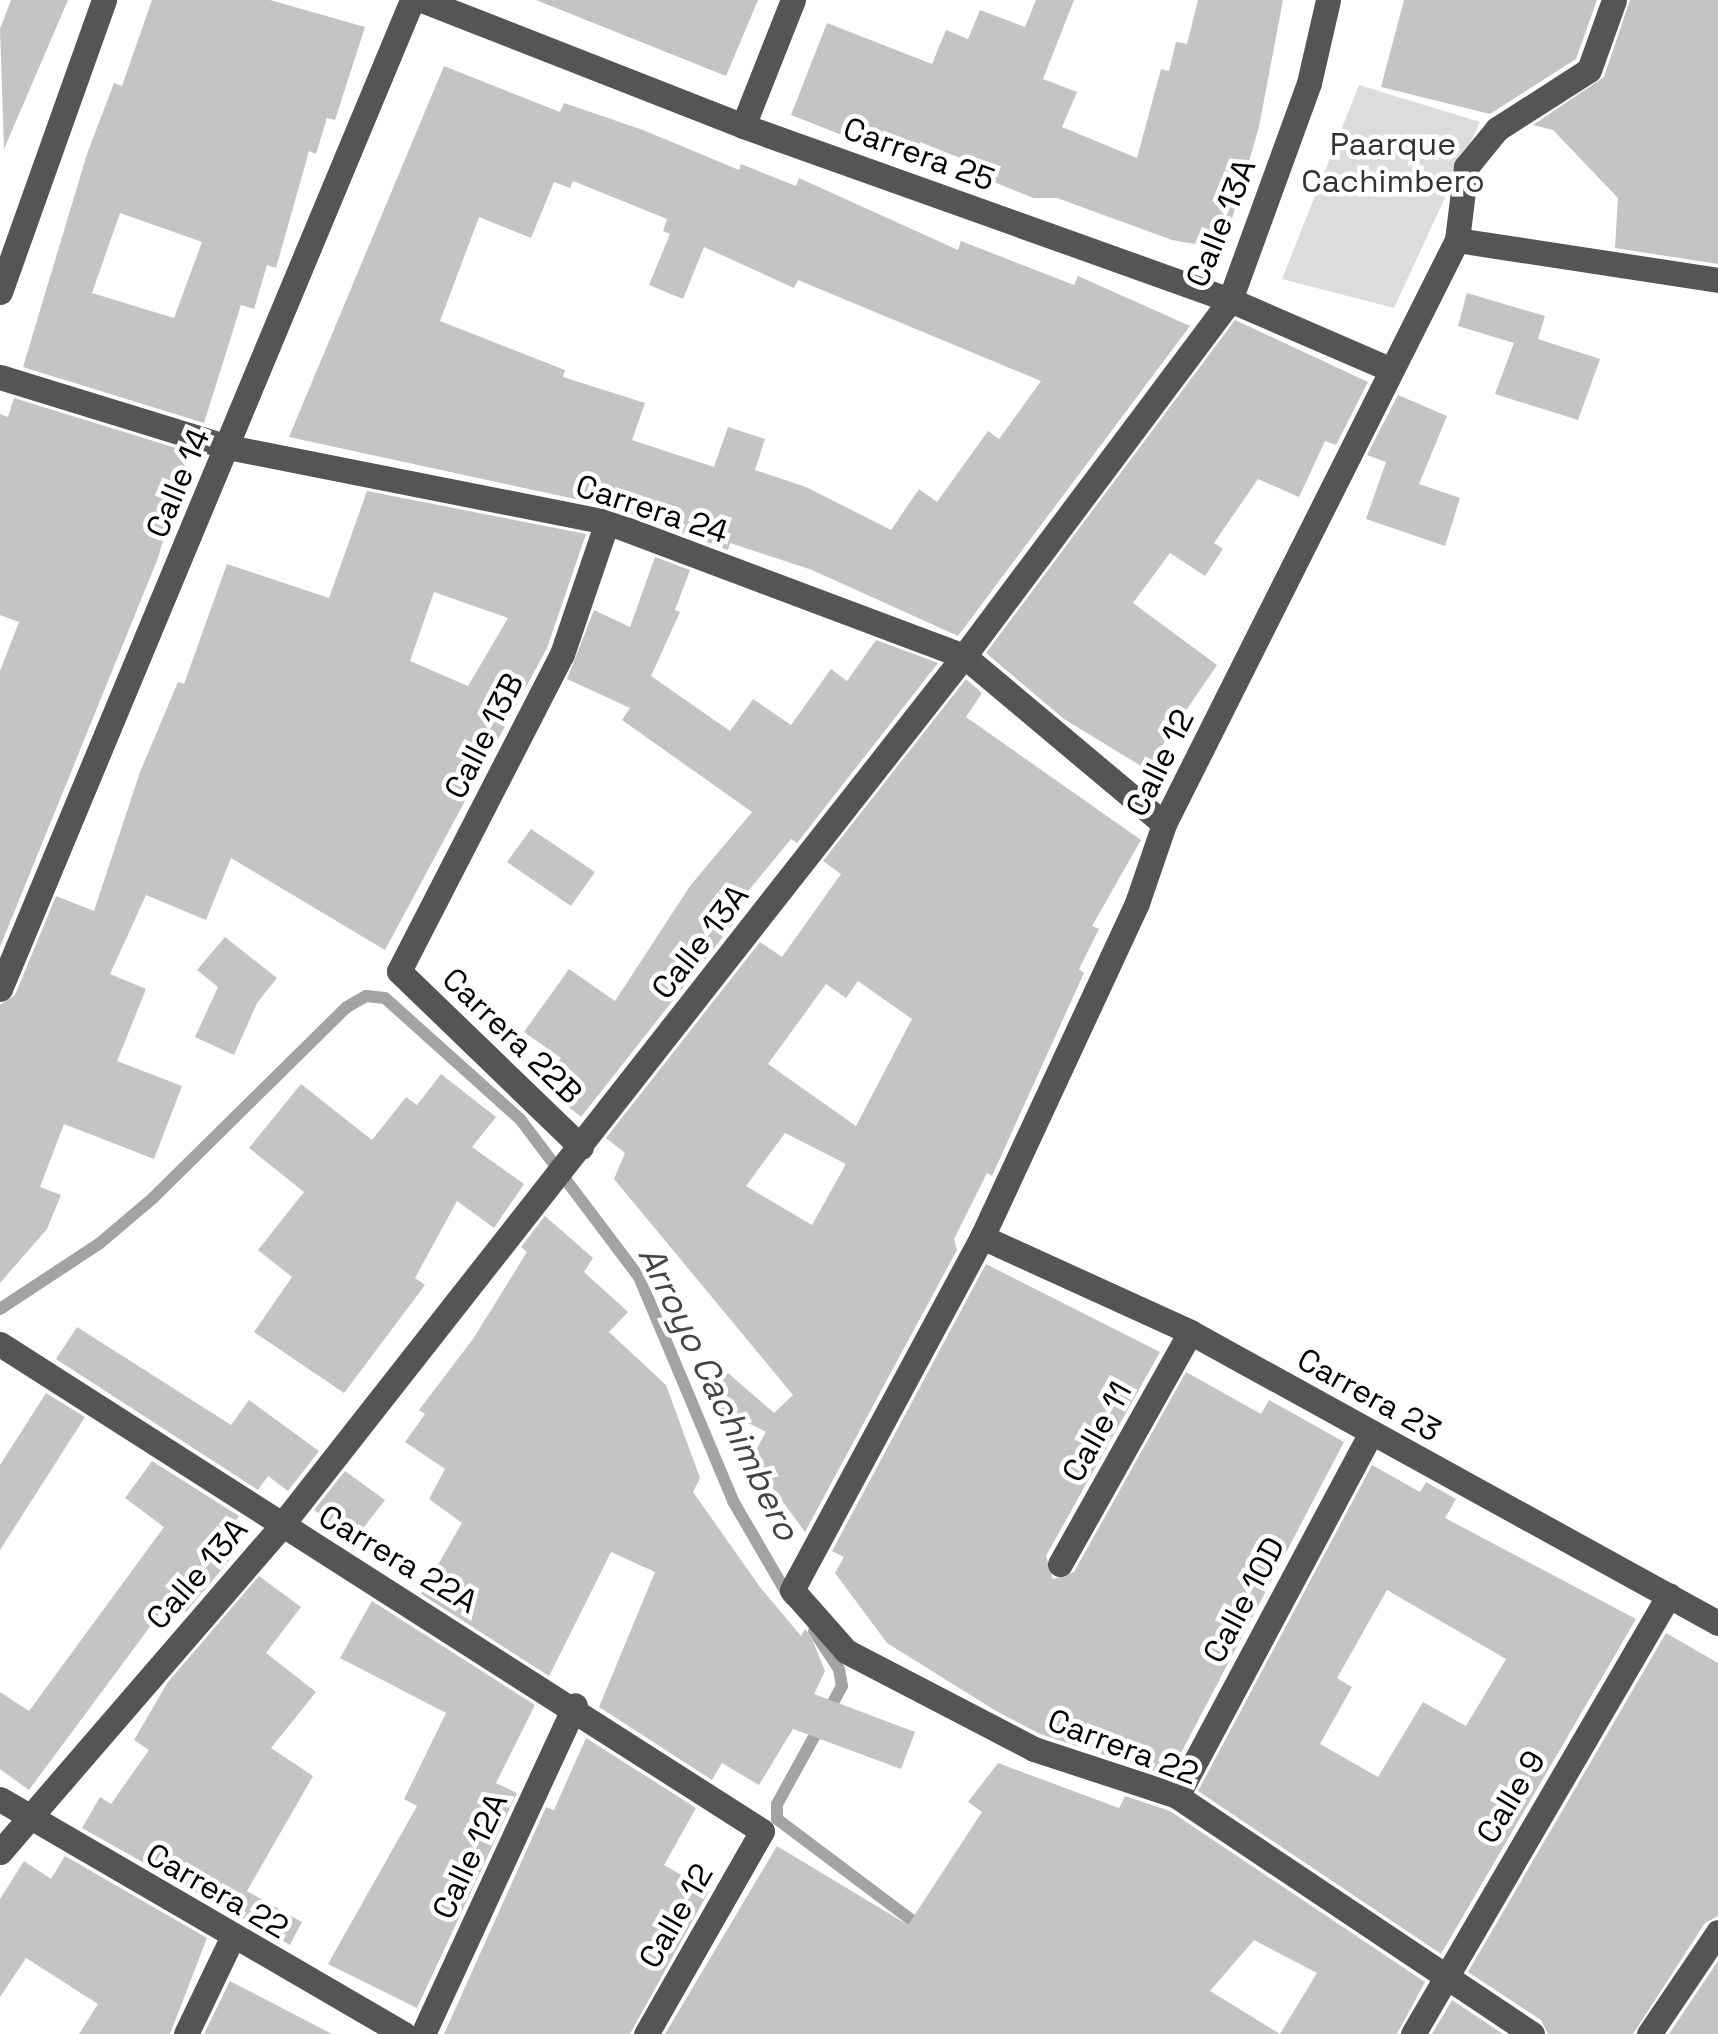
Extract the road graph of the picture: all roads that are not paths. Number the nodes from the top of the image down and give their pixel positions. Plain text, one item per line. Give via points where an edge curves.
1 (104, 0) edge
2 (412, 0) edge
3 (422, 0) edge
4 (793, 0) edge
5 (1328, 0) edge
6 (1614, 0) edge
7 (743, 126) junction
8 (1457, 240) junction
9 (1718, 280) edge
10 (0, 292) edge
11 (1230, 300) junction
12 (1392, 370) junction
13 (0, 378) edge
14 (228, 447) junction
15 (607, 522) junction
16 (964, 656) junction
17 (1164, 824) junction
18 (399, 971) joint
19 (0, 989) edge
20 (581, 1147) junction
21 (982, 1237) junction
22 (1190, 1332) junction
23 (0, 1344) edge
24 (1370, 1434) junction
25 (281, 1526) junction
26 (1060, 1564) dead end
27 (792, 1590) joint
28 (1668, 1595) junction
29 (1718, 1623) edge
30 (575, 1706) junction
31 (1176, 1796) junction
32 (0, 1799) edge
33 (28, 1818) junction
34 (762, 1830) joint
35 (0, 1852) edge
36 (1718, 1932) edge
37 (232, 1938) junction
38 (1444, 1974) junction
39 (186, 2034) edge
40 (404, 2034) edge
41 (423, 2034) edge
42 (646, 2034) edge
43 (1413, 2034) edge
44 (1532, 2034) edge
45 (1649, 2034) edge

1 - 10 street
2 - 14 street, Calle 14
3 - 7 street, Carrera 25
4 - 7 street
5 - 11 street, Calle 13A via 1309,83
6 - 8 street, Calle 12 via 1589,70 1498,129 1466,168
7 - 11 street, Carrera 25
8 - 9 street
8 - 12 street, Calle 12
11 - 12 street, Carrera 25
11 - 16 street, Calle 13A
12 - 17 street, Calle 12
13 - 14 street, Carrera 24
14 - 15 street, Carrera 24
14 - 19 street, Calle 14
15 - 16 street, Carrera 24
15 - 18 street, Calle 13B via 562,654
16 - 17 street, Carrera 24
16 - 20 street, Calle 13A
17 - 21 street, Calle 12 via 1138,903
18 - 20 street, Carrera 22B
20 - 25 street, Calle 13A
21 - 22 street, Carrera 23
21 - 27 street, Calle 12
22 - 24 street, Carrera 23
22 - 26 street, Calle 11
23 - 25 street, Carrera 22A
24 - 28 street, Carrera 23
24 - 31 street, Calle 10D
25 - 30 street, Carrera 22A
25 - 33 street, Calle 13A
27 - 31 street, Carrera 22 via 846,1650 1034,1749
28 - 29 street, Carrera 23
28 - 38 street, Calle 9
30 - 34 street, Carrera 22A
30 - 41 street, Calle 12A
31 - 38 street, Carrera 22
32 - 33 street, Carrera 22
33 - 35 street, Calle 13A
33 - 37 street, Carrera 22
34 - 42 street, Calle 12
36 - 45 street
37 - 39 street
37 - 40 street, Carrera 22
38 - 43 street, Calle 9
38 - 44 street, Carrera 22

